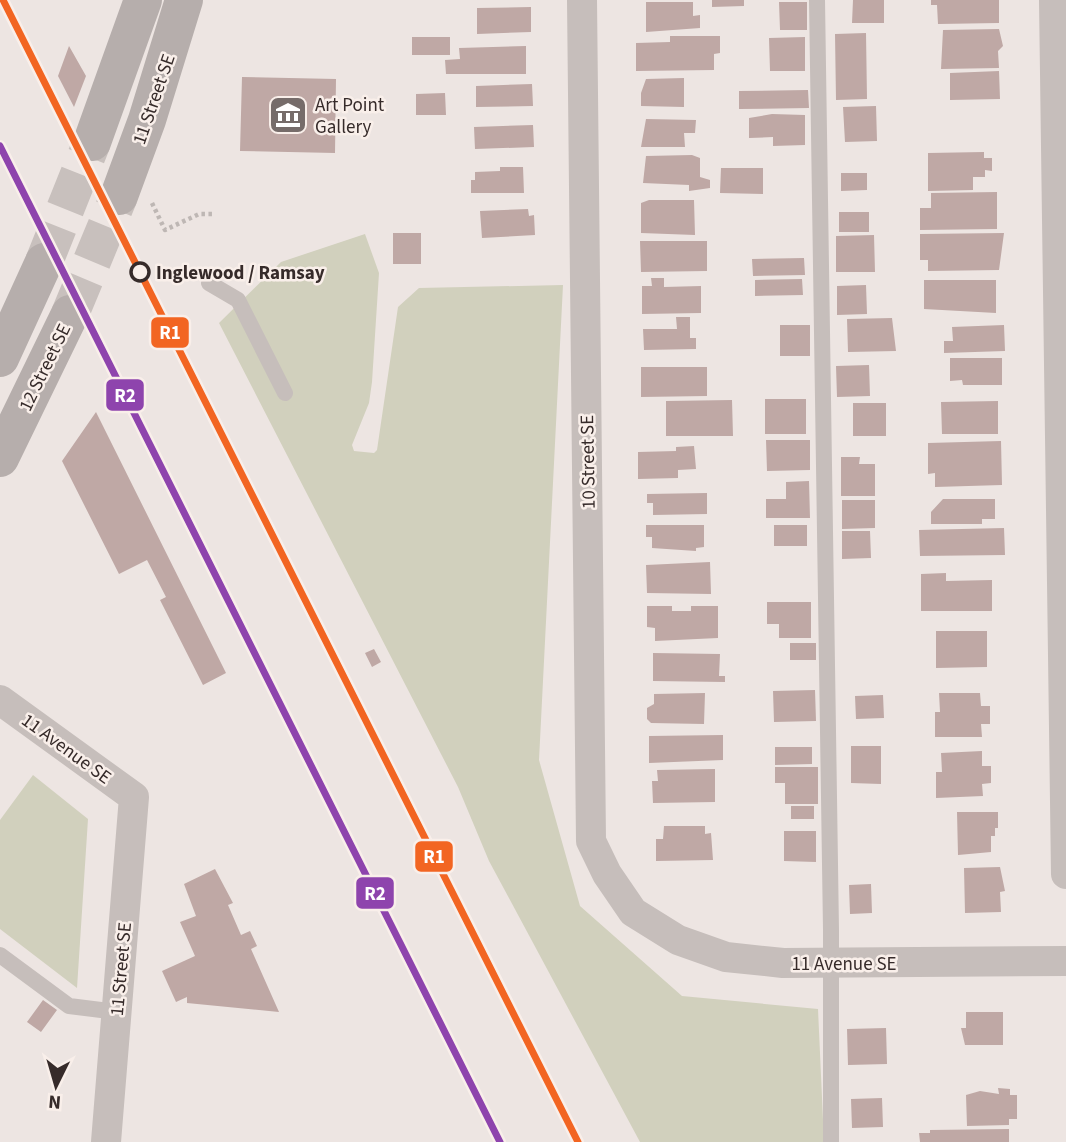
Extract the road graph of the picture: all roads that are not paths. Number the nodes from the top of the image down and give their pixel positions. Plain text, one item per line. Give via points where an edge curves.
1 (143, 0) edge
2 (184, 0) edge
3 (582, 0) edge
4 (817, 0) edge
5 (1054, 0) edge
6 (92, 142) tunnel mouth
7 (119, 196) tunnel mouth
8 (44, 262) tunnel mouth
9 (209, 283) dead end
10 (70, 314) tunnel mouth
11 (0, 358) edge
12 (285, 393) dead end
13 (0, 458) edge
14 (0, 700) edge
15 (134, 797) joint
16 (1066, 874) edge
17 (633, 912) joint
18 (0, 955) edge
19 (1066, 961) edge
20 (831, 964) junction
21 (117, 1012) junction
22 (106, 1142) edge
23 (831, 1142) edge

1 - 6 street
2 - 7 street, 11 Street SE
3 - 17 street, 10 Street SE via 591,841
4 - 20 lane
5 - 16 street
8 - 11 street
9 - 12 lane via 238,300
10 - 13 street, 12 Street SE
14 - 15 street, 11 Avenue SE
15 - 21 street, 11 Street SE
17 - 20 street, 11 Avenue SE via 678,940 726,957
18 - 21 lane via 69,1006
19 - 20 street, 11 Avenue SE
20 - 23 lane
21 - 22 street, 11 Street SE

